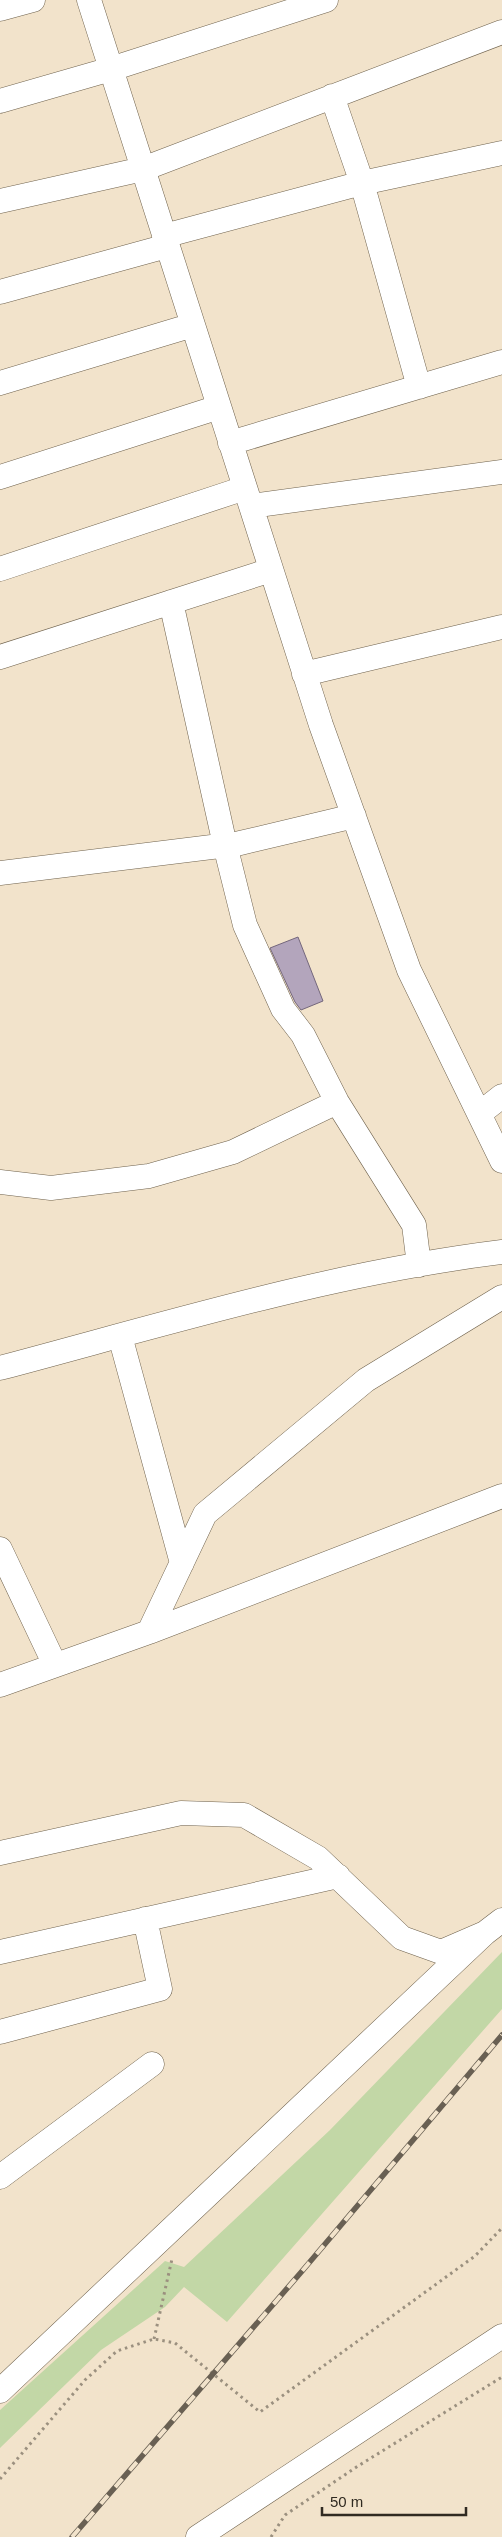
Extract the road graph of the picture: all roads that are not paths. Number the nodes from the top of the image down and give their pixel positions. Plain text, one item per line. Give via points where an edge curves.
1 (33, 0) edge
2 (88, 0) edge
3 (326, 0) edge
4 (0, 9) edge
5 (502, 32) edge
6 (111, 70) junction
7 (332, 96) junction
8 (0, 101) edge
9 (502, 153) edge
10 (142, 169) junction
11 (362, 184) junction
12 (0, 200) edge
13 (166, 241) junction
14 (0, 292) edge
15 (193, 325) junction
16 (502, 362) edge
17 (0, 383) edge
18 (419, 387) junction
19 (219, 407) junction
20 (230, 443) junction
21 (502, 472) edge
22 (0, 477) edge
23 (248, 497) junction
24 (0, 570) edge
25 (271, 570) junction
26 (171, 602) junction
27 (501, 632) edge
28 (0, 657) edge
29 (304, 674) junction
30 (354, 816) junction
31 (225, 845) junction
32 (0, 873) edge
33 (502, 1096) edge
34 (337, 1102) junction
35 (479, 1114) junction
36 (502, 1162) edge
37 (0, 1182) edge
38 (502, 1252) edge
39 (419, 1265) junction
40 (502, 1297) edge
41 (120, 1336) junction
42 (0, 1368) edge
43 (502, 1496) edge
44 (0, 1549) edge
45 (182, 1562) junction
46 (149, 1632) junction
47 (55, 1665) junction
48 (0, 1685) edge
49 (0, 1853) edge
50 (338, 1876) junction
51 (145, 1919) junction
52 (493, 1927) edge
53 (0, 1952) edge
54 (0, 2032) edge
55 (152, 2064) dead end
56 (0, 2177) edge
57 (502, 2336) edge
58 (0, 2392) edge
59 (198, 2537) edge

1 - 4 street
2 - 6 street
3 - 6 street
5 - 7 street
6 - 8 street
6 - 10 street
7 - 10 street
7 - 11 street
9 - 11 street
10 - 12 street
10 - 13 street
11 - 13 street
11 - 18 street
13 - 14 street
13 - 15 street
15 - 17 street
15 - 19 street
16 - 18 street
18 - 20 street
19 - 20 street
19 - 22 street
20 - 23 street
21 - 23 street
23 - 24 street
23 - 25 street
25 - 26 street
25 - 29 street
26 - 28 street
26 - 31 street
27 - 29 street
29 - 30 street
30 - 31 street
30 - 35 street via 409,970
31 - 32 street
31 - 34 street via 246,925 283,1009 303,1034
33 - 35 street
34 - 37 street via 233,1152 149,1176 51,1188
34 - 39 street via 414,1225
35 - 36 street
38 - 39 street
39 - 41 street via 276,1294
40 - 45 street via 366,1380 205,1514
41 - 42 street
41 - 45 street
43 - 46 street
44 - 47 street
45 - 46 street
46 - 47 street
47 - 48 street
49 - 50 street via 180,1813 244,1815 318,1858
50 - 51 street
50 - 52 street via 402,1938 441,1952
51 - 53 street
51 - 54 street via 160,1989
52 - 58 street
55 - 56 street
57 - 59 street

